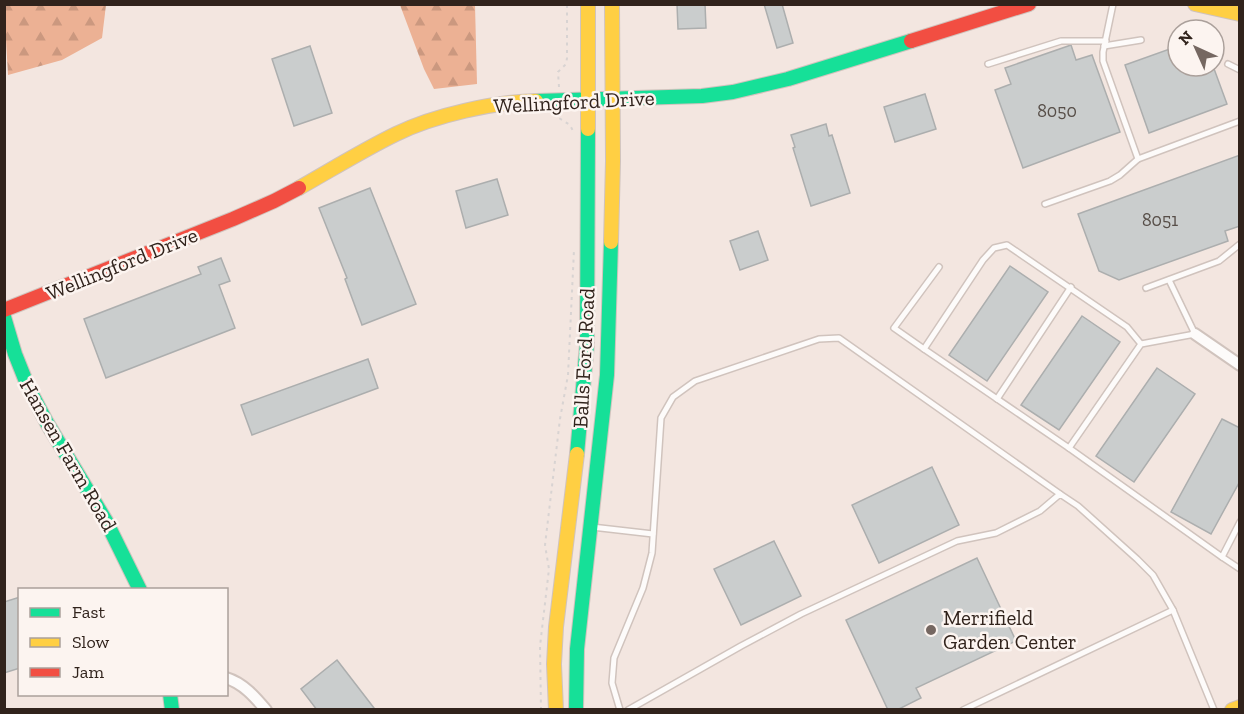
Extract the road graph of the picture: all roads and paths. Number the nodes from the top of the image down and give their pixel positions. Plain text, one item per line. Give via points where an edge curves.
1 (567, 4) edge
2 (588, 4) edge
3 (612, 4) edge
4 (1029, 4) edge
5 (1113, 4) edge
6 (1203, 5) edge
7 (1239, 14) edge
8 (1141, 40) dead end
9 (1105, 43) junction
10 (988, 64) dead end
11 (1228, 64) dead end
12 (1239, 70) edge
13 (559, 80) dead end
14 (590, 98) junction
15 (614, 98) junction
16 (559, 111) dead end
17 (1239, 121) edge
18 (574, 136) dead end
19 (1138, 159) junction
20 (1045, 204) dead end
21 (574, 241) dead end
22 (1239, 244) edge
23 (939, 267) dead end
24 (1170, 280) junction
25 (1071, 287) junction
26 (1146, 288) dead end
27 (4, 309) edge
28 (4, 317) edge
29 (1195, 334) junction
30 (1141, 344) junction
31 (924, 349) junction
32 (1239, 365) edge
33 (996, 399) junction
34 (1069, 448) junction
35 (573, 486) junction
36 (1060, 494) junction
37 (1239, 522) edge
38 (590, 527) junction
39 (653, 534) junction
40 (545, 545) dead end
41 (1222, 557) junction
42 (1239, 569) edge
43 (139, 588) edge
44 (1173, 610) junction
45 (228, 679) edge
46 (1239, 707) edge
47 (266, 710) edge
48 (556, 710) edge
49 (576, 710) edge
50 (620, 710) edge
51 (628, 710) edge
52 (963, 710) edge
53 (1214, 710) edge
54 (1232, 710) edge

1 - 13 path via 567,62 558,72
2 - 14 main road, Balls Ford Road
3 - 15 main road, Balls Ford Road
4 - 15 main road, Wellingford Drive via 764,86 702,96
5 - 9 lane
6 - 7 main road
8 - 9 lane
9 - 10 lane via 1061,41
9 - 19 lane via 1103,61
11 - 12 lane
14 - 15 main road, Wellingford Drive
14 - 27 main road, Wellingford Drive via 490,105 423,123 274,201
14 - 35 main road, Balls Ford Road via 587,344
15 - 38 main road, Balls Ford Road via 607,375
16 - 18 path via 559,118 570,125
17 - 19 lane
19 - 20 lane via 1110,181
21 - 40 path via 568,375
22 - 24 lane via 1219,261
23 - 31 lane via 894,328
24 - 26 lane
24 - 29 lane
25 - 30 lane via 1127,327
25 - 31 lane via 1007,245 994,248
25 - 33 lane
28 - 43 main road, Hansen Farm Road via 15,357 36,405 123,552
29 - 30 lane
29 - 32 street
30 - 34 lane
31 - 33 lane
33 - 34 lane
34 - 41 lane
35 - 38 main road via 579,515
35 - 48 main road, Balls Ford Road via 554,664
36 - 39 lane via 847,343 839,338 819,339 695,381 673,397 661,418
36 - 44 lane via 1153,575
36 - 51 lane via 1040,511 996,533 957,541 801,614
37 - 41 lane
38 - 39 lane
38 - 49 main road, Balls Ford Road via 577,649
39 - 50 lane via 643,588 614,658 612,683
41 - 42 lane
44 - 52 lane
44 - 53 lane
45 - 47 street via 244,688
46 - 54 main road

